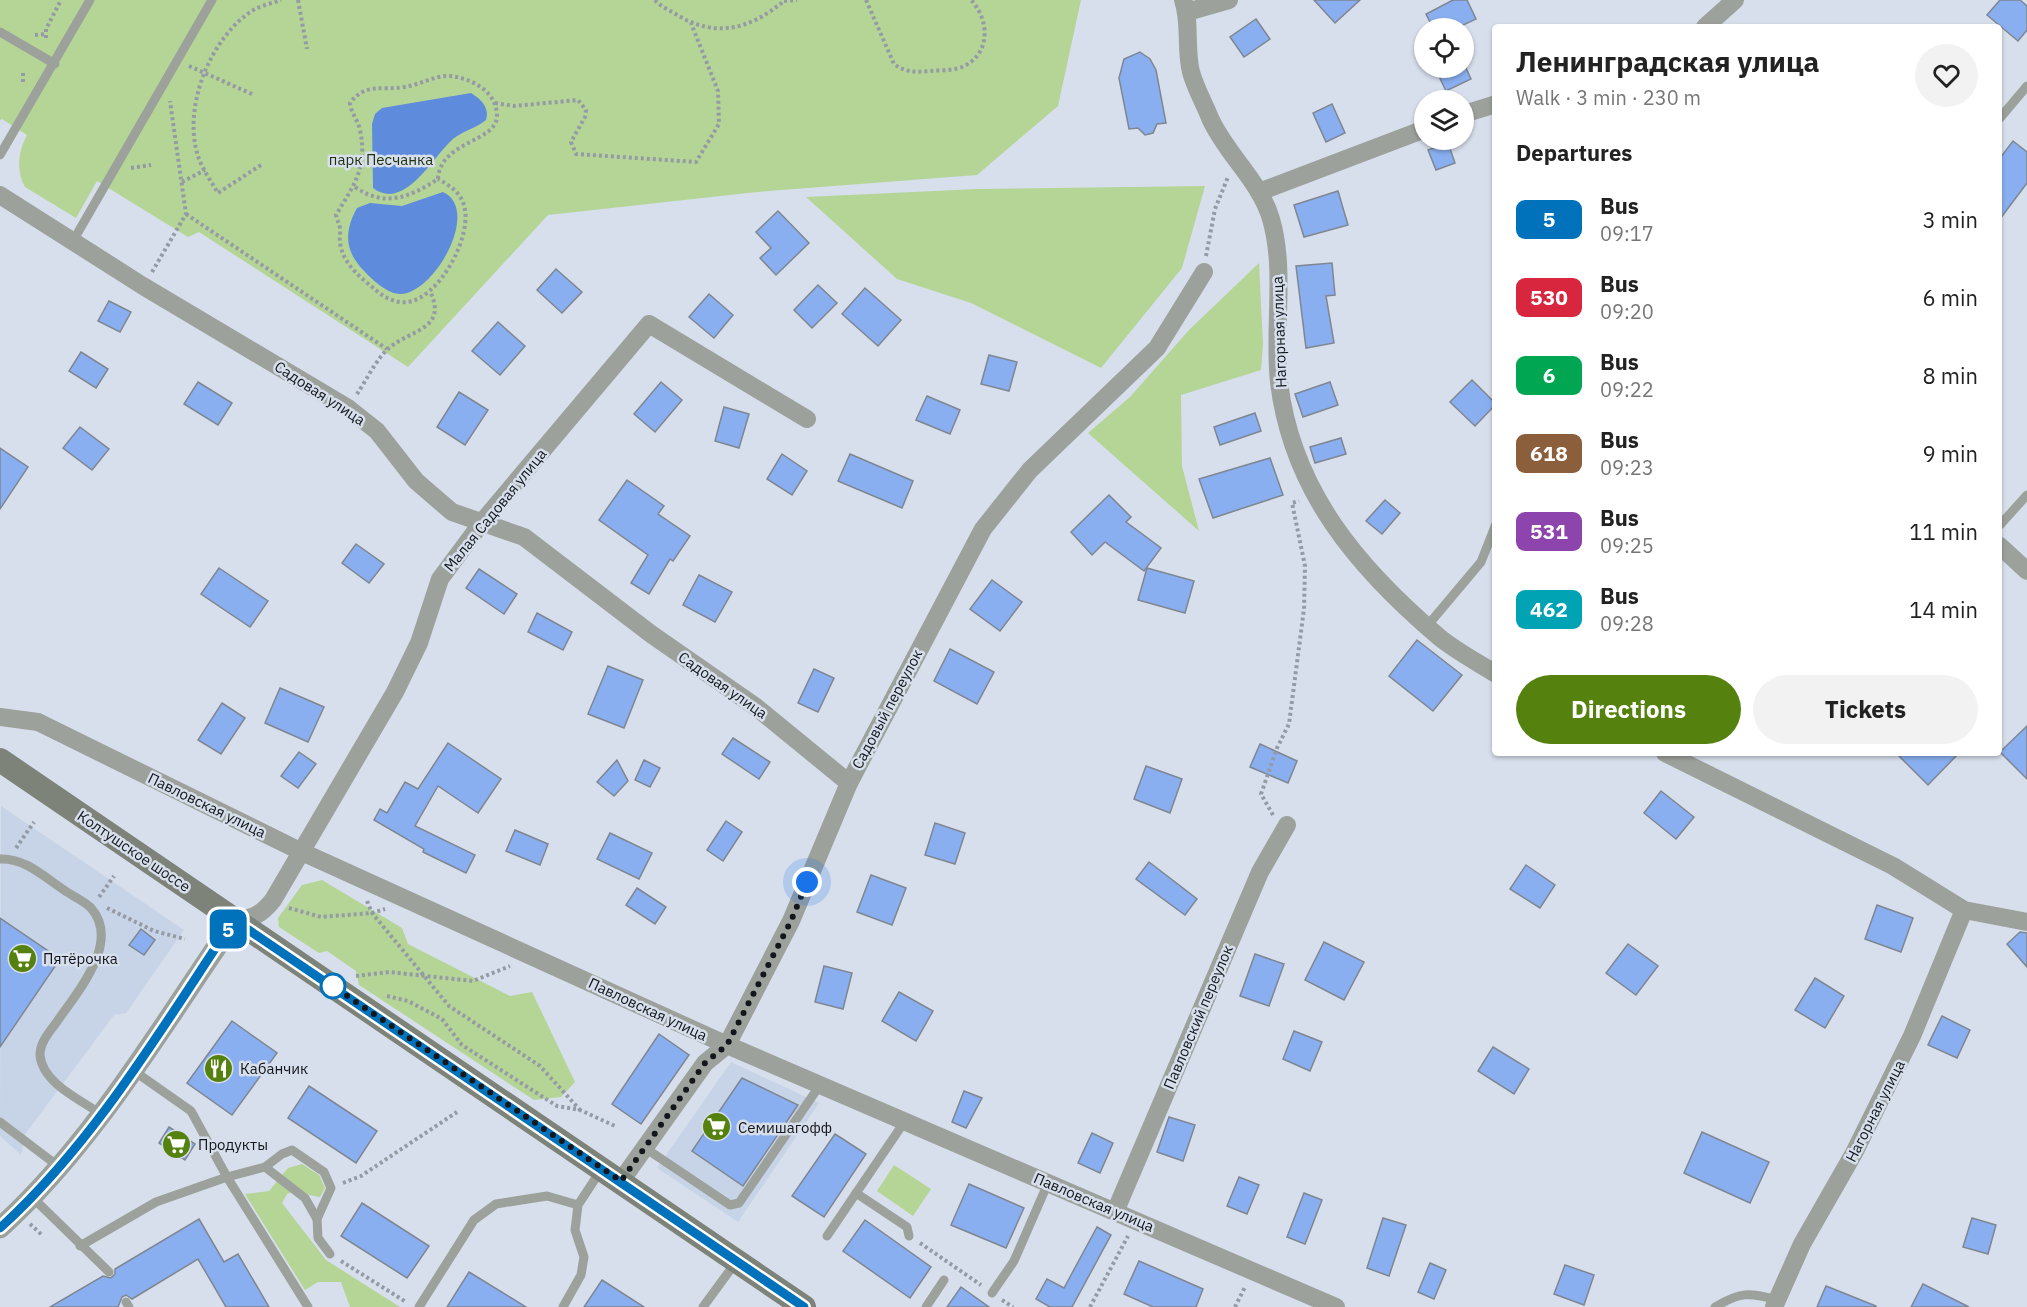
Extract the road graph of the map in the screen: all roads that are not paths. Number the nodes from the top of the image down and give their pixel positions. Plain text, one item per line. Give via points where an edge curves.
1 (90, 0) edge
2 (212, 0) edge
3 (1229, 0) edge
4 (1735, 0) edge
5 (1185, 6) edge
6 (1708, 24) edge
7 (0, 32) edge
8 (55, 64) junction
9 (2027, 86) edge
10 (1492, 106) edge
11 (1474, 111) edge
12 (2002, 116) edge
13 (1414, 133) edge
14 (0, 155) edge
15 (1259, 192) junction
16 (0, 195) edge
17 (73, 241) junction
18 (1203, 272) road end
19 (807, 419) dead end
20 (2027, 495) edge
21 (483, 521) junction
22 (2002, 523) edge
23 (1492, 534) edge
24 (2002, 548) edge
25 (2027, 571) edge
26 (1428, 625) junction
27 (1492, 671) edge
28 (0, 717) edge
29 (1671, 756) edge
30 (0, 760) edge
31 (849, 783) junction
32 (1284, 830) road end
33 (302, 852) junction
34 (0, 859) edge
35 (1964, 910) junction
36 (234, 920) junction
37 (2027, 922) edge
38 (727, 1045) junction
39 (132, 1070) junction
40 (820, 1085) junction
41 (101, 1114) junction
42 (904, 1121) junction
43 (0, 1122) edge
44 (645, 1148) junction
45 (58, 1166) junction
46 (265, 1167) junction
47 (612, 1174) junction
48 (227, 1177) junction
49 (1048, 1183) junction
50 (856, 1193) junction
51 (32, 1197) junction
52 (578, 1205) junction
53 (1115, 1212) junction
54 (317, 1219) junction
55 (0, 1228) edge
56 (827, 1236) dead end
57 (909, 1236) road end
58 (80, 1246) junction
59 (330, 1254) road end
60 (737, 1260) junction
61 (109, 1272) dead end
62 (944, 1280) dead end
63 (992, 1293) road end
64 (1775, 1304) edge
65 (308, 1307) edge
66 (419, 1307) edge
67 (563, 1307) edge
68 (703, 1307) edge
69 (804, 1307) edge
70 (926, 1307) edge
71 (1336, 1307) edge
72 (1714, 1307) edge

1 - 8 lane
2 - 17 lane
3 - 5 street
4 - 6 street
5 - 15 street, Нагорная улица via 1191,71 1212,122
7 - 8 lane
8 - 14 lane
9 - 12 lane
10 - 11 street
13 - 15 street
15 - 26 street, Нагорная улица via 1277,250 1279,381 1293,447 1313,495 1349,546 1394,596
16 - 17 street, Садовая улица
17 - 21 street, Садовая улица via 348,408 378,431 416,481 452,512
18 - 31 street, Садовый переулок via 1157,348 1030,470 983,529
19 - 21 street, Малая Садовая улица via 649,324
20 - 22 lane
21 - 31 street, Садовая улица via 524,537 651,634 756,707
21 - 33 street, Малая Садовая улица via 440,579 419,643 395,692
23 - 26 lane via 1481,562
24 - 25 street
26 - 27 street, Нагорная улица
28 - 33 street, Павловская улица via 38,722
29 - 35 street via 1893,866
30 - 36 main road, Колтушское шоссе
31 - 38 street, Садовый переулок via 791,921
32 - 53 street, Павловский переулок via 1260,872
33 - 36 street, Малая Садовая улица via 262,914
33 - 38 street, Павловская улица
34 - 41 lane via 18,859 91,909 98,922 101,943 94,966 45,1039 40,1053 43,1068 52,1080
35 - 37 street
35 - 64 street, Нагорная улица via 1912,1036 1854,1153 1802,1244
36 - 39 street
36 - 47 main road, Колтушское шоссе
38 - 40 street, Павловская улица
38 - 44 street, Садовый переулок via 705,1063
39 - 41 street
39 - 48 lane via 191,1111
40 - 42 street, Павловская улица
40 - 44 lane via 739,1203 730,1205
41 - 45 street
42 - 49 street, Павловская улица
42 - 50 lane
43 - 45 lane
44 - 47 street, Садовый переулок
45 - 51 street
46 - 48 lane
46 - 54 lane via 305,1198
46 - 54 lane via 292,1150 324,1172 331,1188
47 - 52 lane
47 - 60 main road, Колтушское шоссе
48 - 58 lane via 156,1202
48 - 65 lane
49 - 53 street, Павловская улица
49 - 63 lane via 1014,1261
50 - 56 lane
50 - 57 lane via 907,1227
51 - 55 street
51 - 58 lane
52 - 66 lane via 547,1196 496,1204 474,1220
52 - 67 lane via 575,1230 584,1257 581,1275
53 - 71 street, Павловская улица
54 - 59 lane via 318,1239
58 - 61 lane
60 - 68 lane
60 - 69 main road, Колтушское шоссе
62 - 70 lane
64 - 72 lane via 1755,1293 1735,1295

